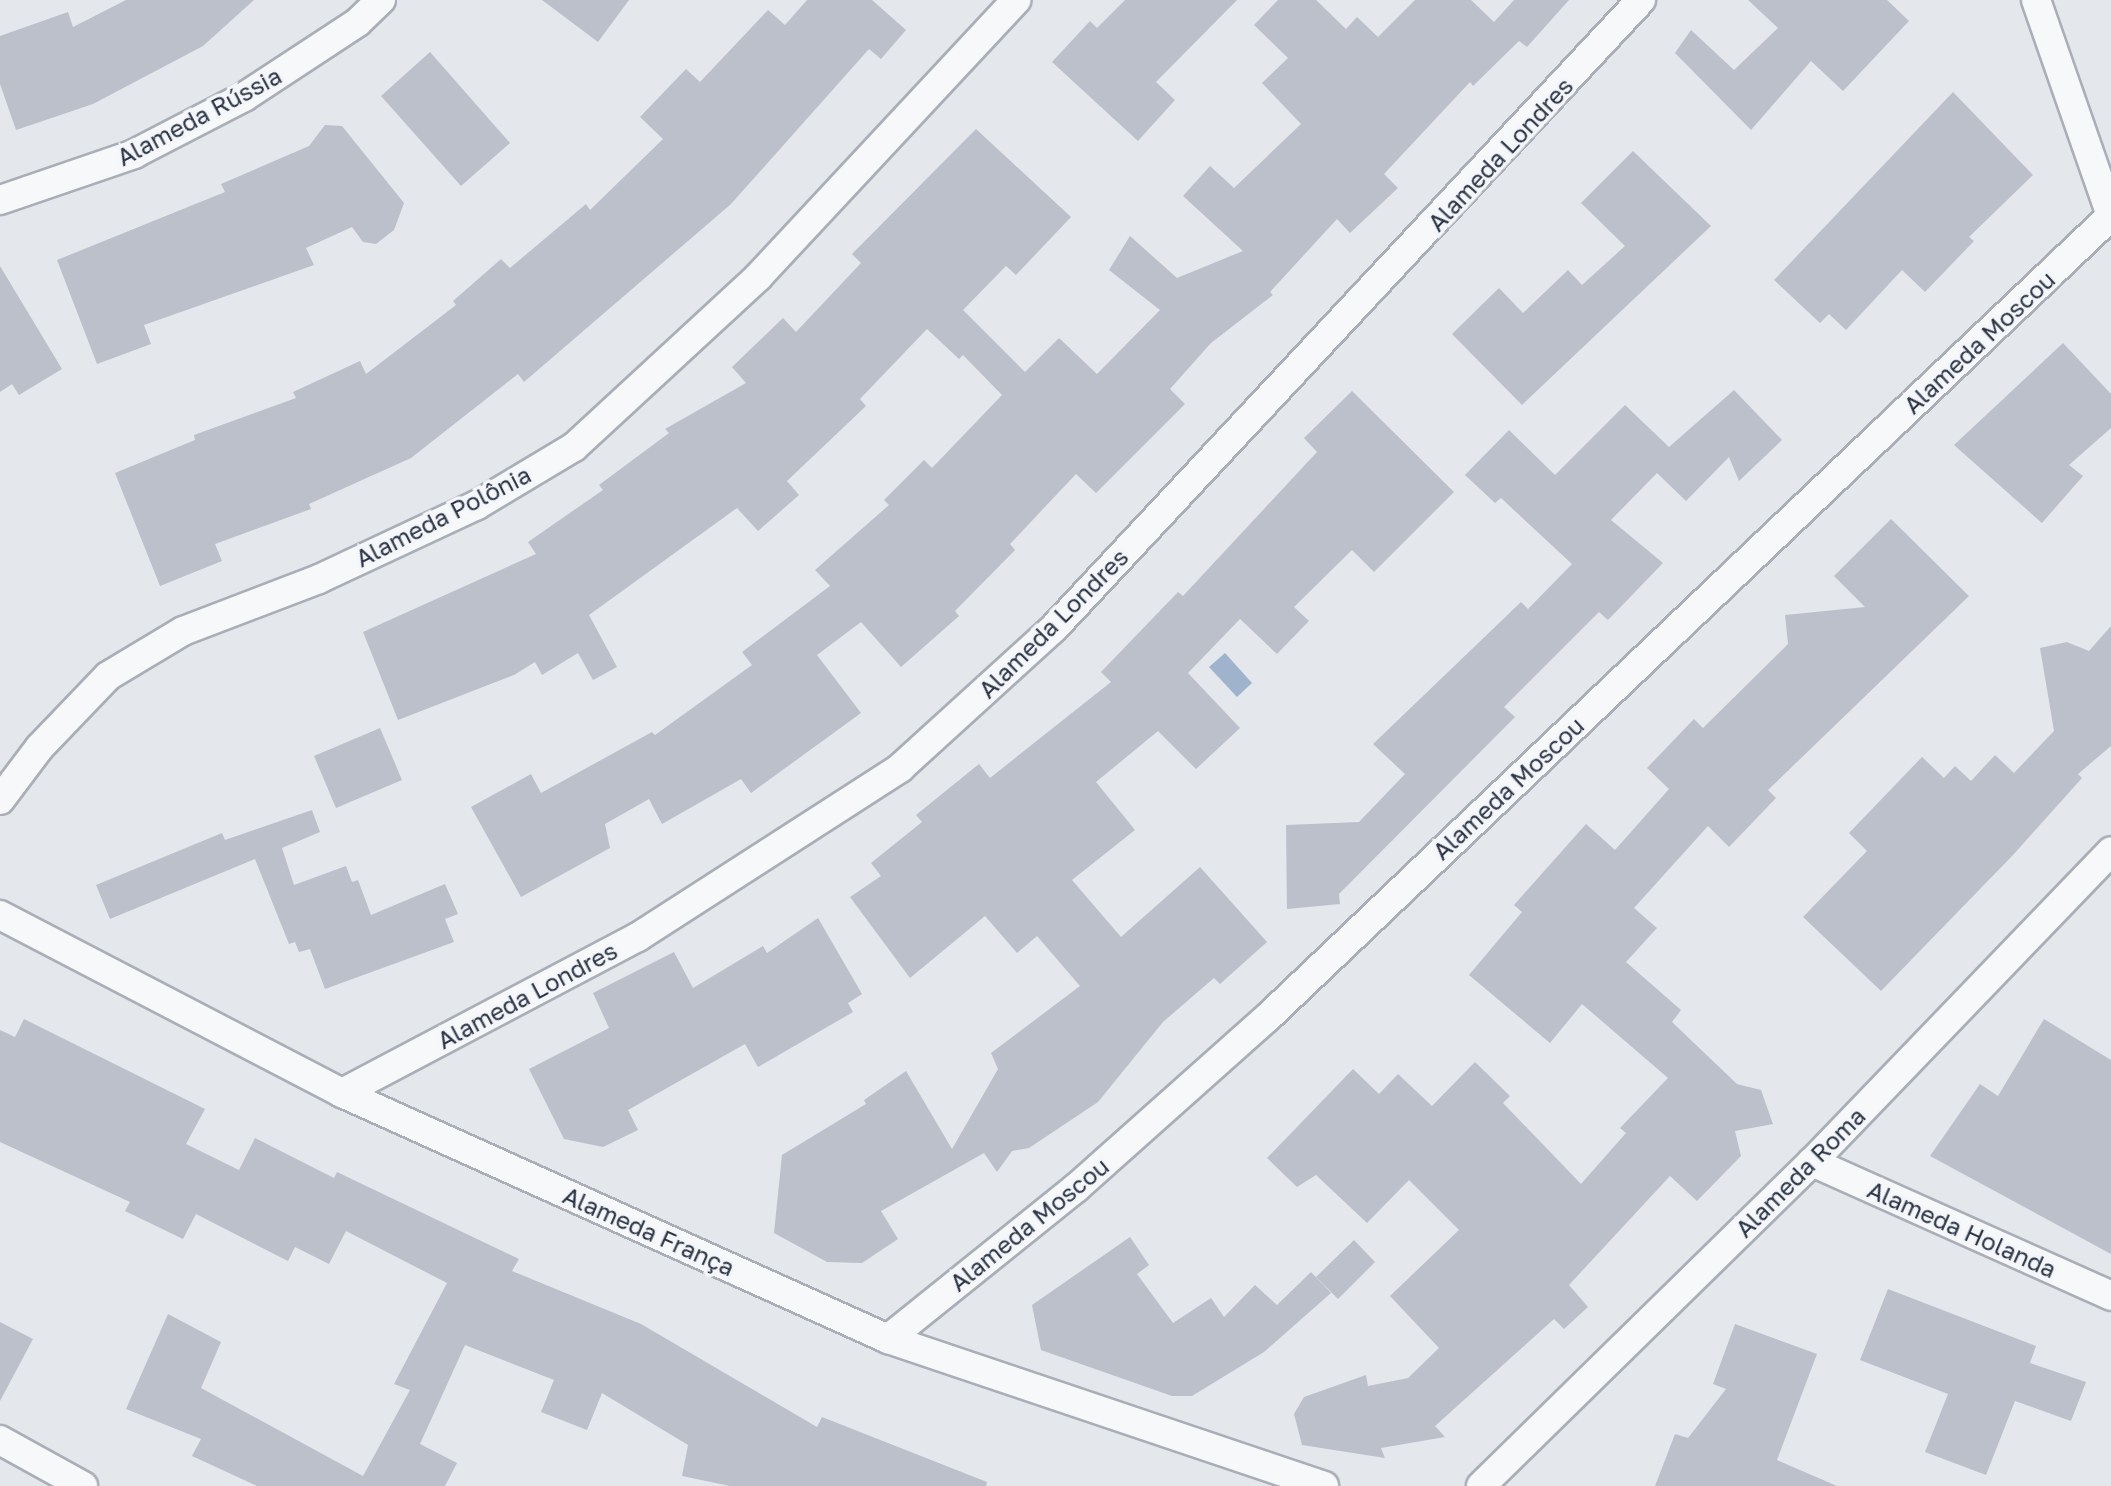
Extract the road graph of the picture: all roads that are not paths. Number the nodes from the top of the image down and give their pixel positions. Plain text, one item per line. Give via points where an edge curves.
1 (381, 0) edge
2 (1016, 0) edge
3 (1641, 0) edge
4 (2036, 0) edge
5 (0, 200) edge
6 (2111, 216) edge
7 (0, 800) edge
8 (2111, 851) edge
9 (0, 915) edge
10 (342, 1093) junction
11 (1812, 1162) junction
12 (2111, 1296) edge
13 (888, 1339) junction
14 (0, 1440) edge
15 (0, 1463) edge
16 (49, 1469) junction
17 (83, 1486) edge
18 (1324, 1486) edge
19 (1481, 1486) edge

1 - 5 street, Alameda Rússia via 358,22 244,97 134,154
2 - 7 street, Alameda Polônia via 758,277 574,447 477,505 319,579 183,631 108,676 40,747
3 - 10 street, Alameda Londres via 1053,629 900,768 638,937
4 - 6 street
6 - 13 street, Alameda Moscou via 1267,1018 1076,1188
8 - 11 street, Alameda Roma
9 - 10 street, Alameda França
10 - 13 street, Alameda França
11 - 12 street, Alameda Holanda
11 - 19 street, Alameda Roma
13 - 18 street, Alameda França
14 - 16 street
15 - 16 street
16 - 17 street

